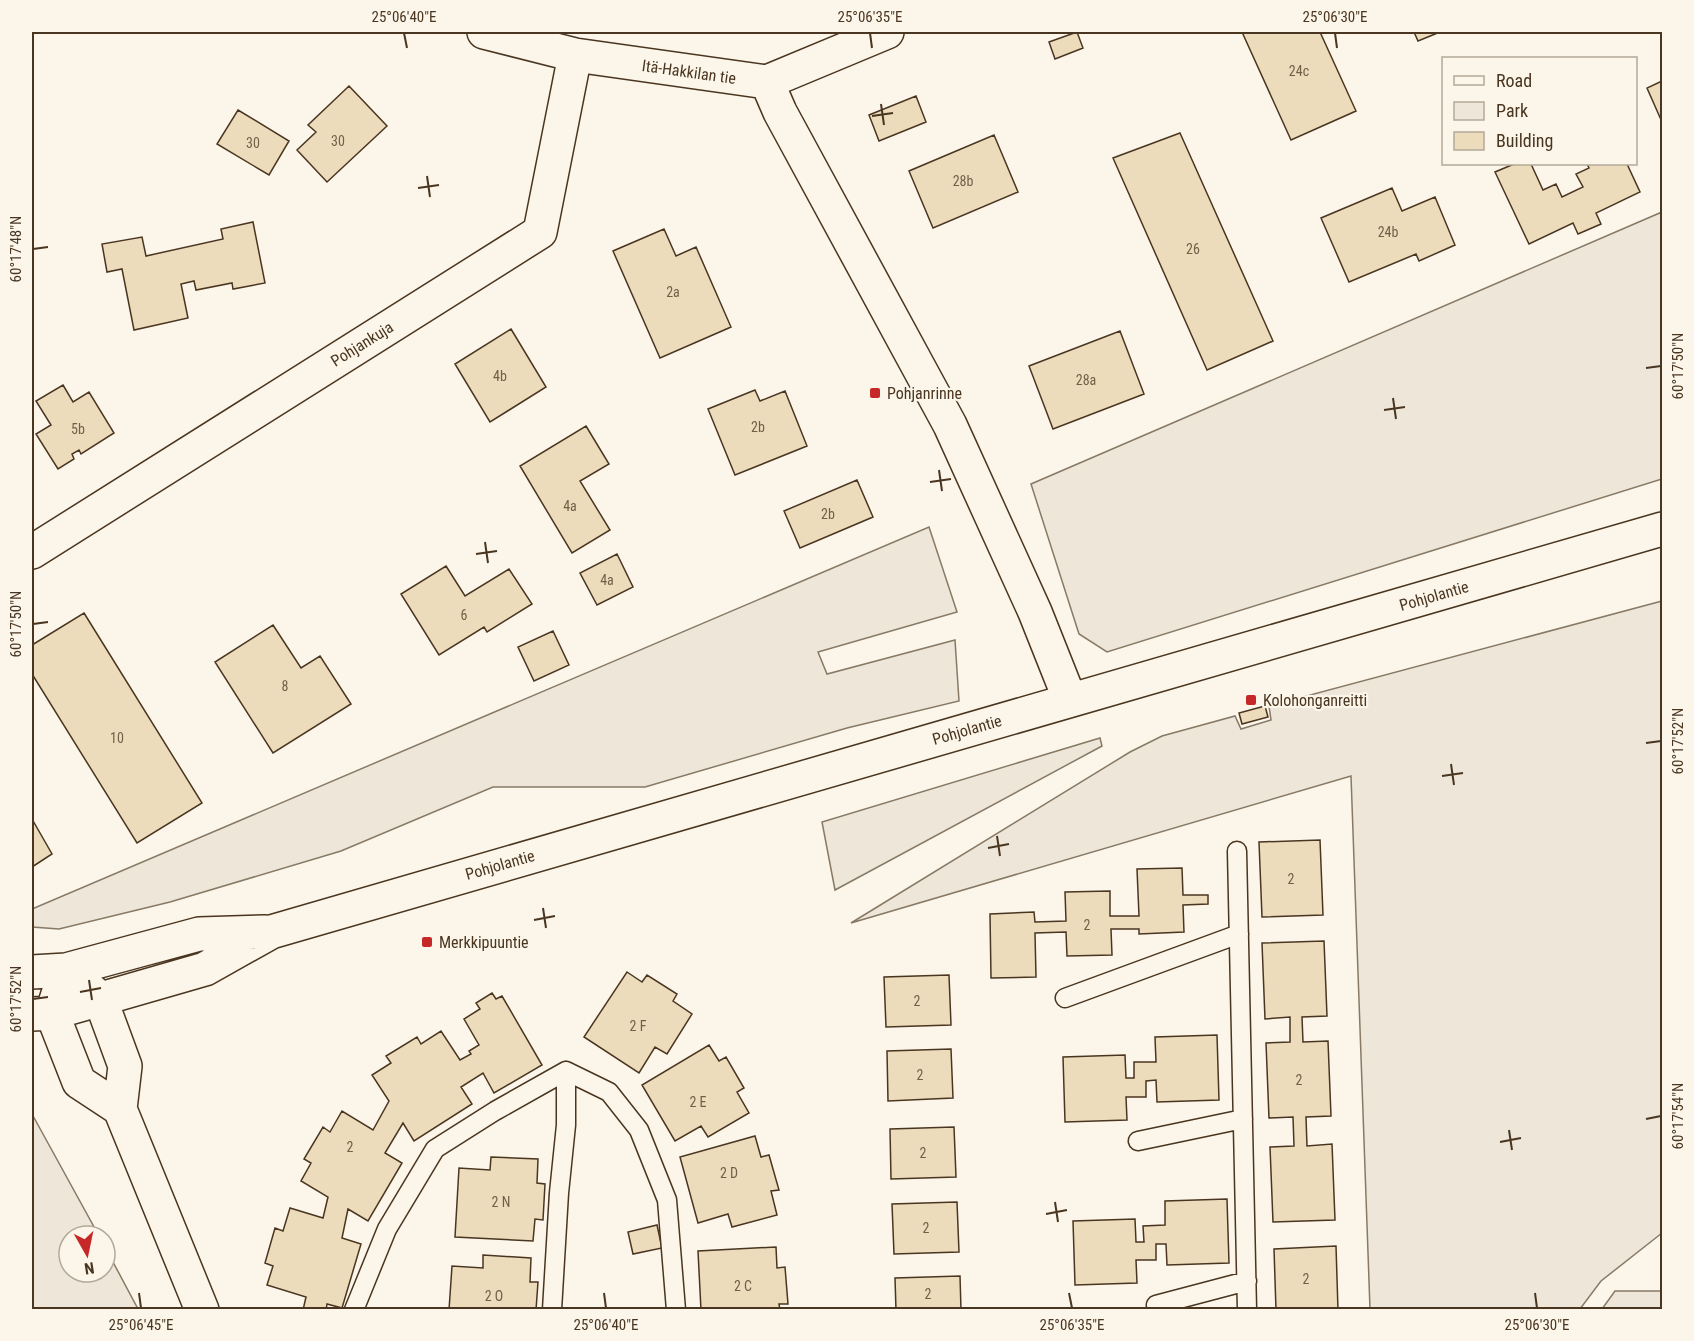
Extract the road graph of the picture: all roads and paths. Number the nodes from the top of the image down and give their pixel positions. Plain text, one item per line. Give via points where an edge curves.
1 (484, 32) edge
2 (887, 32) edge
3 (575, 55) junction
4 (767, 82) junction
5 (1662, 529) edge
6 (32, 552) edge
7 (1070, 700) junction
8 (1237, 851) dead end
9 (271, 932) junction
10 (1239, 934) junction
11 (66, 970) junction
12 (32, 972) edge
13 (100, 998) junction
14 (1065, 998) dead end
15 (42, 1013) edge
16 (566, 1071) junction
17 (120, 1109) junction
18 (1243, 1119) junction
19 (1138, 1141) dead end
20 (1246, 1281) junction
21 (1156, 1305) dead end
22 (202, 1310) edge
23 (354, 1310) edge
24 (552, 1310) edge
25 (676, 1310) edge
26 (1247, 1310) edge

1 - 3 street, Itä-Hakkilan tie
2 - 4 street
3 - 4 street, Itä-Hakkilan tie
3 - 6 street, Pohjankuja via 540,232
4 - 7 street via 950,425 1035,612
5 - 7 street, Pohjolantie
7 - 9 street, Pohjolantie
8 - 10 lane
9 - 11 street, Pohjolantie via 199,934
9 - 13 street, Pohjolantie via 205,969
10 - 14 lane
10 - 18 lane
11 - 12 street, Pohjolantie
11 - 13 street
11 - 15 street
13 - 15 street, Pohjolantie
13 - 17 street via 125,1066
15 - 17 street via 79,1082
16 - 23 lane via 435,1149 387,1229
16 - 24 lane via 566,1125
16 - 25 lane via 609,1092 639,1130 667,1200
17 - 22 street
18 - 19 lane
18 - 20 lane
20 - 21 lane
20 - 26 lane

